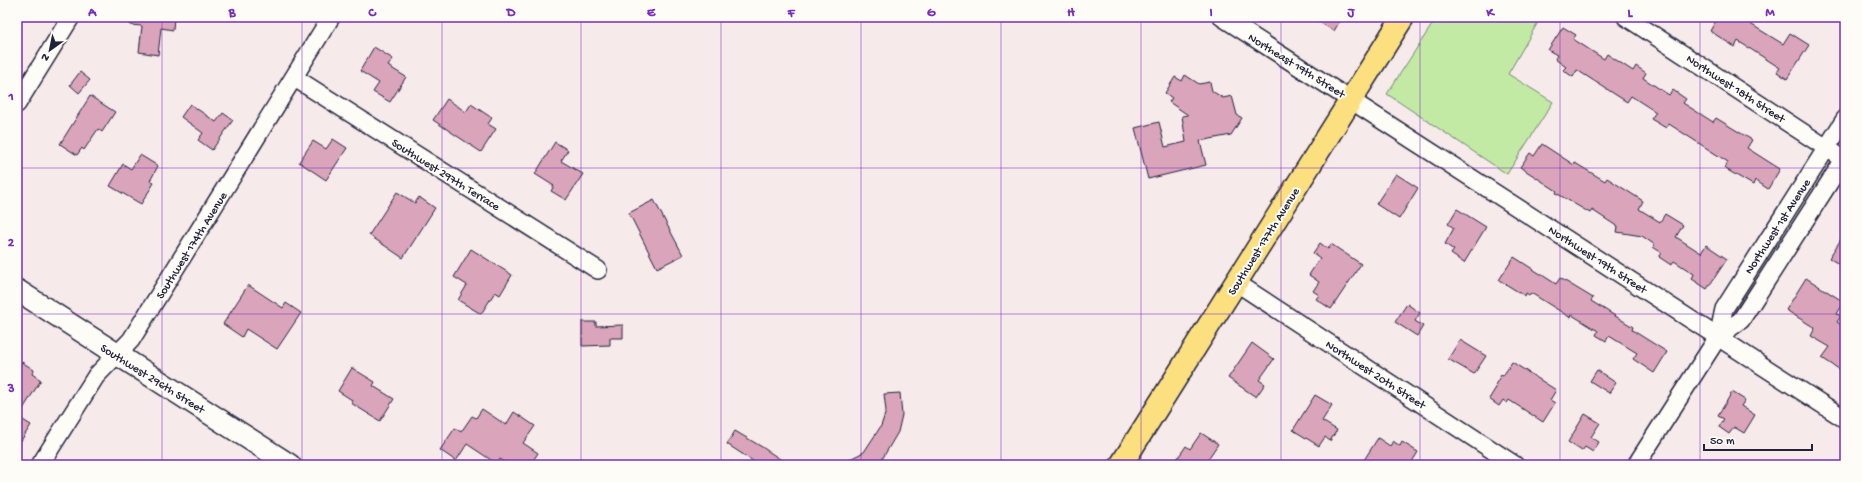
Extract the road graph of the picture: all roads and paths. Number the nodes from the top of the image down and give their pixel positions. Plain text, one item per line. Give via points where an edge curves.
1 (71, 17) edge
2 (331, 17) edge
3 (1222, 17) edge
4 (1403, 17) edge
5 (1626, 17) edge
6 (295, 78) junction
7 (1352, 100) junction
8 (17, 104) edge
9 (1845, 119) edge
10 (1827, 147) junction
11 (1845, 159) edge
12 (598, 270) dead end
13 (1237, 283) junction
14 (17, 290) edge
15 (1718, 337) junction
16 (117, 355) junction
17 (1845, 419) edge
18 (40, 465) edge
19 (290, 465) edge
20 (1121, 465) edge
21 (1515, 465) edge
22 (1636, 465) edge

1 - 8 street
2 - 6 street, Southwest 174th Avenue
3 - 7 street, Northeast 19th Street
4 - 7 highway, Southwest 177th Avenue
5 - 10 street, Northwest 18th Street
6 - 12 street, Southwest 297th Terrace
6 - 16 street, Southwest 174th Avenue via 131,340
7 - 13 highway, Southwest 177th Avenue
7 - 15 street, Northwest 19th Street
9 - 10 street, Northwest 1st Avenue
10 - 11 street, Northwest 18th Street
10 - 15 street, Northwest 1st Avenue via 1724,309
11 - 15 street, Northwest 1st Avenue via 1741,320
13 - 20 highway, Southwest 177th Avenue
13 - 21 street, Northwest 20th Street
14 - 16 street, Southwest 296th Street
15 - 17 street, Northwest 19th Street
15 - 22 street, Northwest 1st Avenue
16 - 18 street, Southwest 174th Avenue via 96,376
16 - 19 street, Southwest 296th Street

